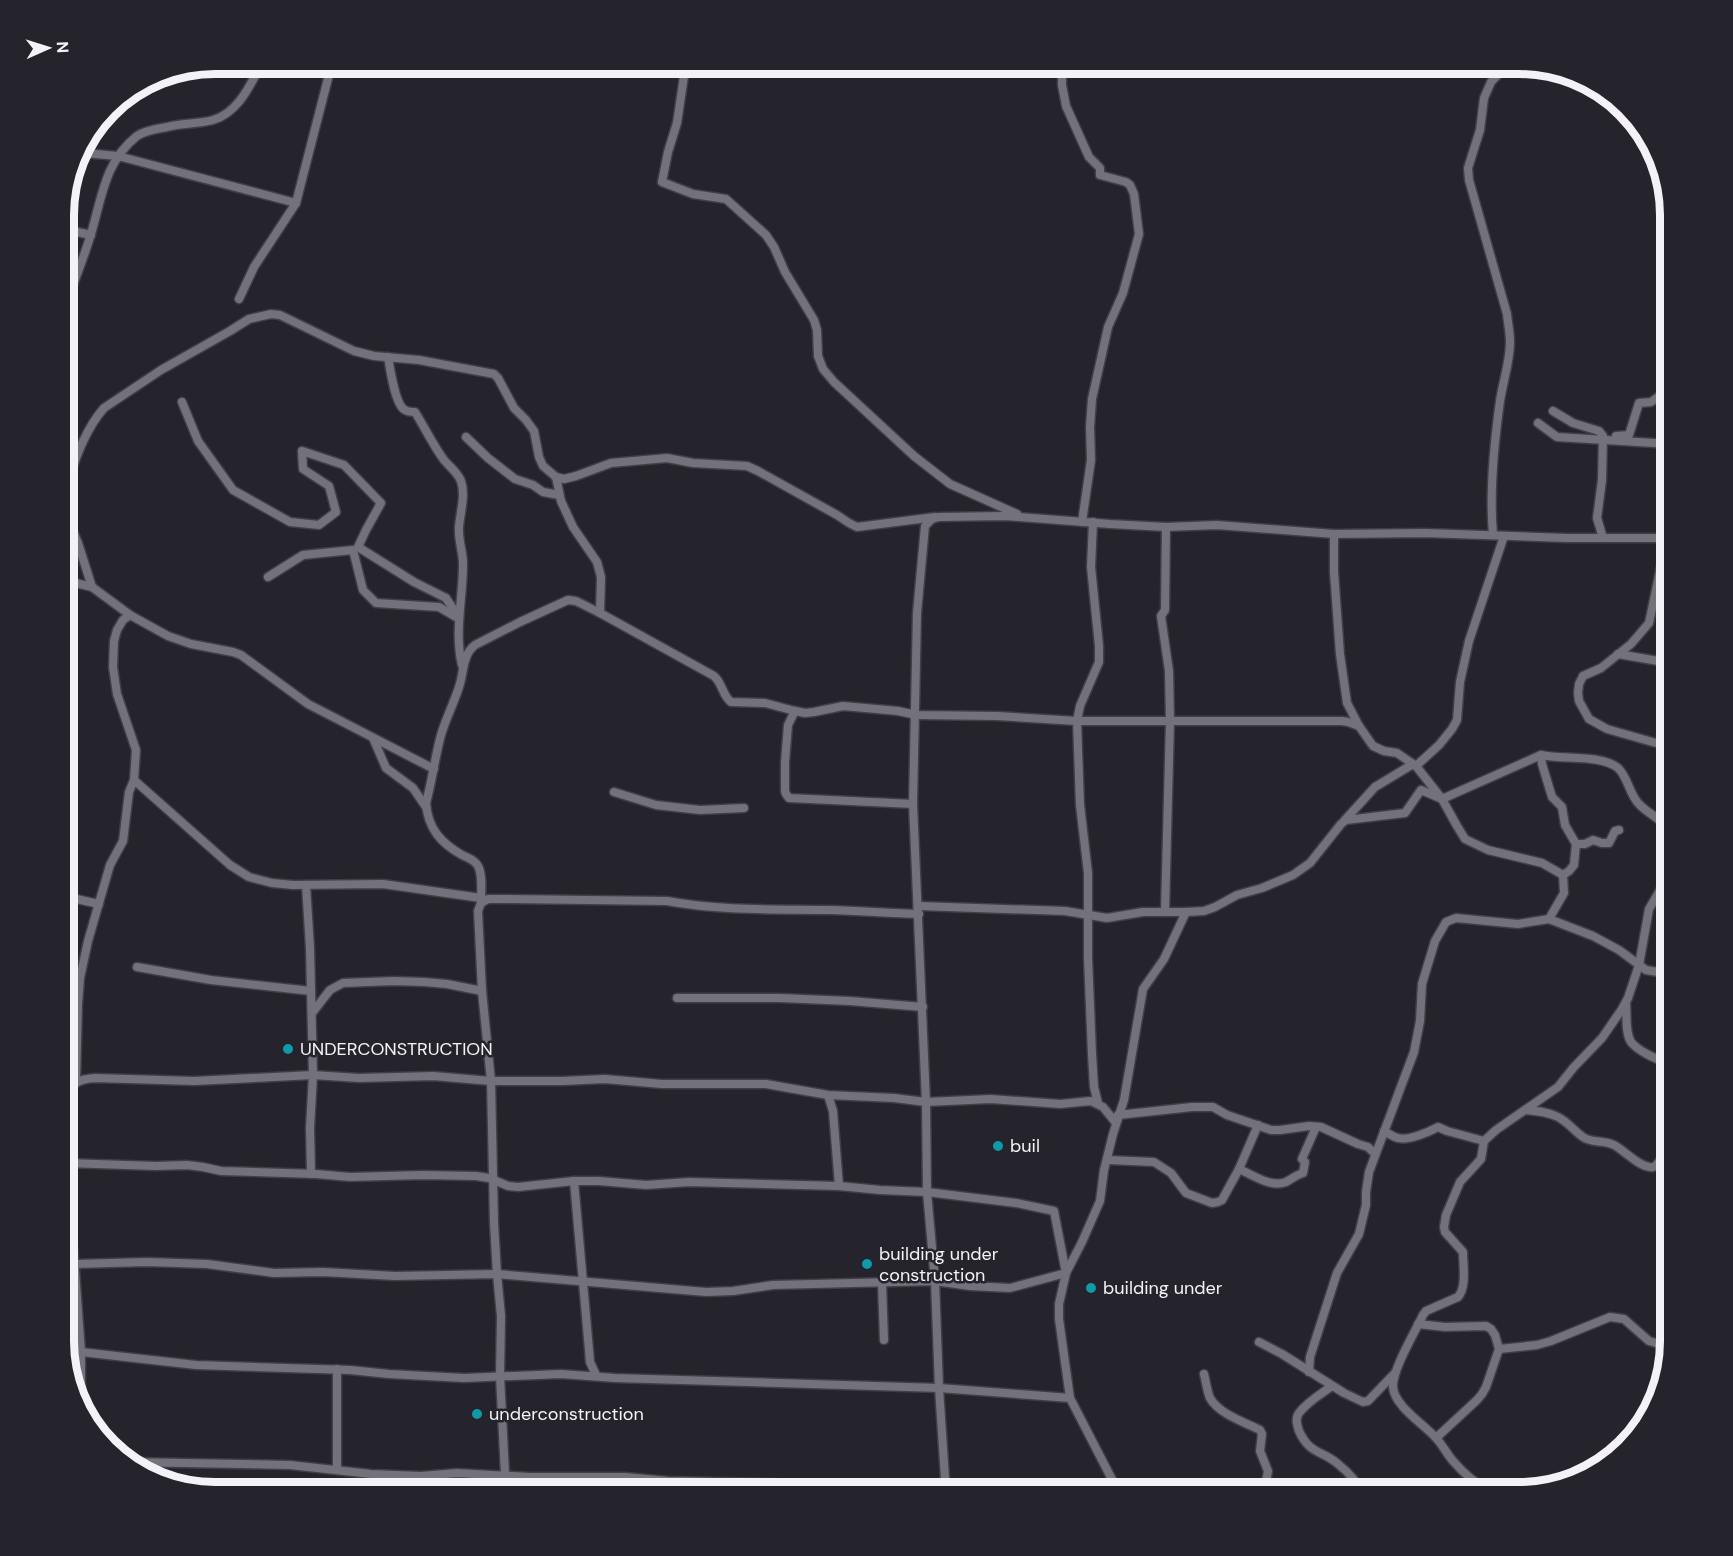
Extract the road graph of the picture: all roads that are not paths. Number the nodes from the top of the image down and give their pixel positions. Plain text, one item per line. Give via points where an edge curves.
1 (256, 74) edge
2 (329, 74) edge
3 (684, 74) edge
4 (1062, 74) edge
5 (1499, 74) edge
6 (87, 154) edge
7 (118, 156) junction
8 (296, 204) junction
9 (74, 231) edge
10 (91, 235) junction
11 (74, 281) edge
12 (239, 299) dead end
13 (388, 357) junction
14 (1659, 396) edge
15 (182, 402) dead end
16 (1553, 411) dead end
17 (1538, 423) dead end
18 (466, 437) dead end
19 (1604, 438) junction
20 (1659, 443) edge
21 (74, 463) edge
22 (556, 477) junction
23 (560, 495) junction
24 (939, 517) junction
25 (1023, 517) junction
26 (1082, 522) junction
27 (1093, 522) junction
28 (1166, 527) junction
29 (74, 534) edge
30 (1334, 534) junction
31 (1493, 534) junction
32 (1504, 536) junction
33 (1603, 538) junction
34 (1659, 538) edge
35 (268, 578) dead end
36 (1659, 579) edge
37 (74, 583) edge
38 (92, 587) junction
39 (600, 613) junction
40 (130, 615) junction
41 (459, 618) junction
42 (1618, 654) junction
43 (1659, 661) edge
44 (463, 669) junction
45 (795, 711) junction
46 (916, 715) junction
47 (1077, 721) junction
48 (1170, 721) junction
49 (1359, 726) junction
50 (373, 738) junction
51 (1659, 744) edge
52 (1541, 755) junction
53 (1414, 765) junction
54 (434, 769) junction
55 (134, 780) junction
56 (614, 792) dead end
57 (1442, 798) junction
58 (913, 804) junction
59 (427, 807) junction
60 (744, 808) dead end
61 (1344, 821) junction
62 (1660, 821) edge
63 (1619, 830) dead end
64 (1576, 844) junction
65 (1563, 874) junction
66 (306, 885) junction
67 (1660, 891) edge
68 (74, 898) edge
69 (481, 901) junction
70 (99, 904) junction
71 (919, 910) junction
72 (1165, 912) junction
73 (1186, 912) junction
74 (1087, 916) junction
75 (1549, 919) junction
76 (1639, 965) junction
77 (137, 968) dead end
78 (1660, 972) edge
79 (311, 991) junction
80 (482, 991) junction
81 (677, 998) dead end
82 (1626, 1002) junction
83 (923, 1007) junction
84 (311, 1014) junction
85 (1660, 1059) edge
86 (313, 1076) junction
87 (491, 1081) junction
88 (76, 1082) junction
89 (74, 1084) edge
90 (828, 1095) junction
91 (926, 1102) junction
92 (1098, 1103) junction
93 (1526, 1110) junction
94 (1117, 1119) junction
95 (1258, 1125) junction
96 (1316, 1127) junction
97 (1384, 1131) junction
98 (1484, 1141) junction
99 (1375, 1155) junction
100 (1660, 1159) edge
101 (1108, 1160) junction
102 (74, 1163) edge
103 (1239, 1169) junction
104 (311, 1174) junction
105 (494, 1180) junction
106 (574, 1181) junction
107 (838, 1186) junction
108 (927, 1191) junction
109 (74, 1257) edge
110 (75, 1267) junction
111 (1066, 1273) junction
112 (496, 1274) junction
113 (935, 1281) junction
114 (583, 1282) junction
115 (882, 1283) junction
116 (1418, 1324) junction
117 (884, 1340) dead end
118 (1259, 1342) dead end
119 (1660, 1344) edge
120 (1499, 1349) junction
121 (81, 1352) junction
122 (336, 1369) junction
123 (1310, 1372) junction
124 (1395, 1373) junction
125 (1204, 1374) dead end
126 (500, 1376) junction
127 (596, 1376) junction
128 (1332, 1386) junction
129 (81, 1387) edge
130 (939, 1388) junction
131 (1070, 1398) junction
132 (1436, 1438) junction
133 (141, 1462) edge
134 (337, 1470) junction
135 (505, 1474) junction
136 (505, 1482) edge
137 (694, 1482) edge
138 (945, 1482) edge
139 (1113, 1482) edge
140 (1266, 1482) edge
141 (1356, 1482) edge
142 (1475, 1482) edge

1 - 7 street via 231,111 212,121 146,131
2 - 8 street
3 - 25 street via 662,182 693,194 726,199 734,205 774,247 814,320 818,356 834,382 950,484
4 - 26 street via 1063,96 1089,157 1100,168 1100,175 1130,185 1139,226 1138,243 1108,327 1092,399 1091,460
5 - 31 street via 1484,98 1480,130 1467,168 1507,314 1510,344 1493,467
6 - 7 street
7 - 8 street
7 - 10 street via 109,170
8 - 12 street via 254,267
9 - 10 street
10 - 11 street
13 - 21 street via 354,351 280,315 249,319 104,408 81,444
13 - 22 street via 494,374 514,408 534,431 543,466
13 - 41 street via 402,408 415,412 461,483
14 - 19 street via 1638,403 1629,435
15 - 41 street via 198,441 233,490 290,522 320,525 336,512 329,486 303,469 302,451 344,465 381,503 358,548 446,598
16 - 19 street via 1573,423 1599,431
17 - 19 street via 1557,437
18 - 23 street via 515,479
19 - 20 street
19 - 33 street via 1597,518
22 - 23 street
22 - 24 street via 576,476 611,463 650,459 747,466 857,526
23 - 39 street via 578,536 597,562 601,577
24 - 25 street
24 - 46 street via 932,519 924,531 917,613
25 - 26 street
26 - 27 street
27 - 28 street
27 - 47 street via 1090,567 1099,662
28 - 30 street via 1217,525
28 - 48 street via 1165,600 1161,616 1169,671
29 - 38 street
30 - 31 street
30 - 49 street via 1340,654 1347,703
31 - 32 street
32 - 33 street
32 - 53 street via 1469,641 1457,720 1439,745
33 - 34 street
35 - 41 street via 303,555 353,550 363,590 376,603 439,607
36 - 42 street via 1649,623
37 - 38 street
38 - 40 street
39 - 44 street via 573,600 562,602 472,647
39 - 45 street via 714,676 730,702 765,703
40 - 50 street via 183,641 241,656 308,704
40 - 55 street via 117,630 113,667 117,694 136,750
41 - 44 street
42 - 43 street
42 - 51 street via 1581,678 1579,701 1589,719 1607,729
44 - 54 street
45 - 46 street via 843,706
45 - 58 street via 788,725 787,797
46 - 47 street
46 - 58 street
47 - 48 street
47 - 74 street via 1080,805 1088,873
48 - 49 street via 1348,722
48 - 72 street
49 - 53 street via 1373,746 1397,753
50 - 54 street
50 - 59 street via 386,768 413,788
52 - 57 street
52 - 62 street via 1601,760 1616,766 1634,798
52 - 64 street via 1552,797 1562,807 1565,825
53 - 57 street
53 - 61 street via 1375,787
54 - 59 street
55 - 66 street via 230,865 249,877
55 - 70 street via 123,841 110,865
56 - 60 street via 656,805 700,810
57 - 61 street via 1421,790 1405,813
57 - 65 street via 1465,839 1488,850 1542,863
58 - 71 street
59 - 69 street via 438,838 477,864
61 - 73 street via 1310,863 1293,875 1211,909
63 - 64 street via 1609,843 1593,840
64 - 65 street via 1574,865
65 - 75 street via 1564,893
66 - 69 street via 383,884
66 - 79 street
67 - 76 street via 1649,909
68 - 70 street
69 - 71 street via 645,900 766,911
69 - 80 street via 478,911
70 - 88 street via 80,978
71 - 74 street via 1065,911
71 - 83 street
72 - 73 street
72 - 74 street via 1107,918
73 - 94 street via 1164,958 1143,989 1124,1100
74 - 92 street via 1092,1054
75 - 76 street via 1593,936
75 - 97 street via 1518,924 1456,918 1446,922 1435,941 1422,984 1414,1052
76 - 78 street
76 - 82 street
77 - 79 street
79 - 84 street
80 - 84 street via 414,982 343,983 330,990
80 - 87 street
81 - 83 street via 780,998
82 - 85 street via 1631,1041
82 - 93 street via 1602,1038 1558,1087
83 - 91 street
84 - 86 street
86 - 87 street via 433,1076
86 - 88 street via 194,1081 95,1078
86 - 104 street
87 - 90 street via 605,1079 662,1084 766,1084
87 - 105 street
88 - 89 street
90 - 91 street
90 - 107 street via 833,1111
91 - 92 street
91 - 108 street
92 - 94 street
93 - 98 street
93 - 100 street via 1558,1117 1586,1140 1608,1142 1650,1167
94 - 95 street via 1208,1106
94 - 101 street
95 - 96 street via 1271,1130
95 - 103 street
96 - 99 street via 1368,1147
96 - 103 street via 1304,1155 1303,1173 1289,1181 1270,1183
97 - 98 street via 1404,1138 1438,1127
97 - 99 street
98 - 116 street via 1481,1159 1460,1182 1444,1227 1462,1252 1462,1294 1426,1311
99 - 123 street via 1359,1234 1337,1273 1310,1357
101 - 103 street via 1154,1162 1171,1173 1186,1193 1212,1203 1222,1200
101 - 111 street via 1100,1201
102 - 104 street via 187,1165 221,1171
104 - 105 street via 476,1176
105 - 106 street via 518,1187
105 - 112 street
106 - 107 street
106 - 114 street
107 - 108 street
108 - 111 street via 1054,1211
108 - 113 street
109 - 110 street
110 - 112 street via 147,1262 207,1264 274,1273
110 - 121 street
111 - 113 street via 1011,1288
111 - 131 street via 1059,1319
112 - 114 street
112 - 126 street via 501,1316
113 - 115 street
113 - 130 street
114 - 115 street via 706,1292 772,1285
114 - 127 street via 589,1356
115 - 117 street
116 - 120 street via 1486,1326 1495,1335
116 - 124 street
118 - 123 street
119 - 120 street via 1649,1341 1624,1319 1610,1317 1544,1343
120 - 132 street via 1482,1394
121 - 122 street via 196,1365
121 - 129 street
122 - 126 street via 447,1377
122 - 134 street
123 - 128 street
124 - 128 street via 1368,1401
124 - 132 street via 1394,1395
125 - 140 street via 1214,1404 1260,1430 1260,1451 1268,1471
126 - 127 street
126 - 135 street
127 - 130 street
128 - 141 street via 1301,1411 1297,1425 1308,1445 1338,1464
130 - 131 street
130 - 138 street
131 - 139 street
132 - 142 street
133 - 134 street via 290,1465
134 - 135 street via 421,1476
135 - 136 street
135 - 137 street

